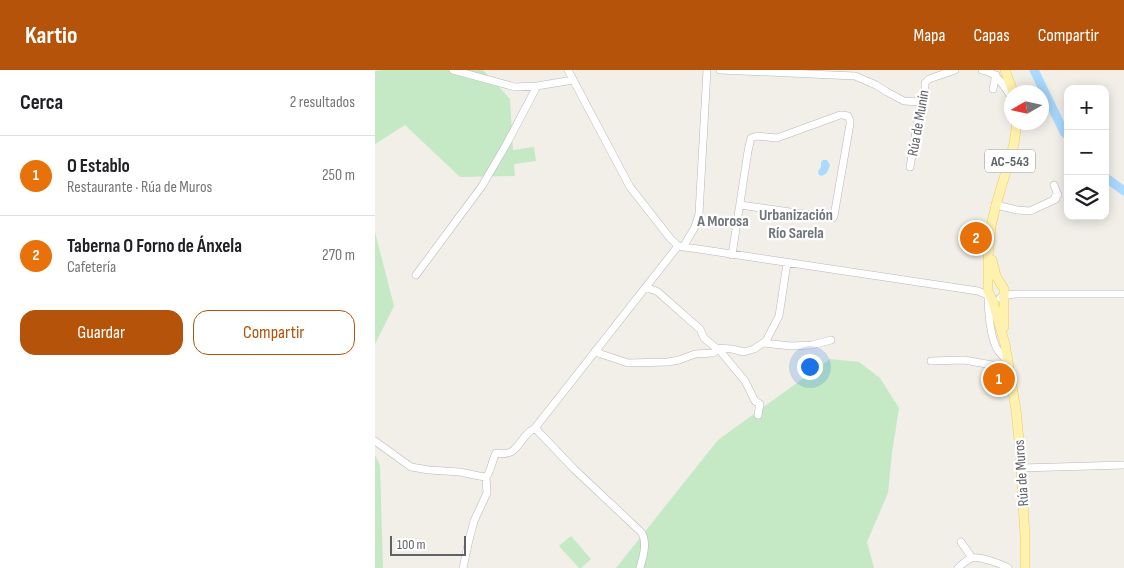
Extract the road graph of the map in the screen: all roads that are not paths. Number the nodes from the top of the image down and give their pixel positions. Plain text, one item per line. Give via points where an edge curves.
1 (453, 70) edge
2 (568, 70) edge
3 (707, 70) edge
4 (720, 70) edge
5 (955, 70) edge
6 (982, 70) edge
7 (1005, 70) edge
8 (996, 76) junction
9 (573, 80) junction
10 (1004, 85) edge
11 (1009, 85) edge
12 (537, 86) junction
13 (993, 89) dead end
14 (921, 102) junction
15 (1016, 130) edge
16 (910, 167) dead end
17 (1054, 185) dead end
18 (740, 204) junction
19 (996, 205) junction
20 (990, 237) junction
21 (681, 246) junction
22 (732, 255) junction
23 (787, 263) junction
24 (416, 275) dead end
25 (646, 287) junction
26 (995, 292) junction
27 (1124, 294) edge
28 (831, 340) dead end
29 (763, 343) junction
30 (716, 348) junction
31 (595, 351) junction
32 (931, 361) dead end
33 (1008, 364) junction
34 (758, 415) dead end
35 (535, 428) junction
36 (375, 442) edge
37 (1124, 465) edge
38 (1021, 468) junction
39 (486, 477) junction
40 (1025, 537) junction
41 (961, 542) dead end
42 (972, 558) junction
43 (463, 568) edge
44 (640, 568) edge
45 (958, 568) edge
46 (1008, 568) edge
47 (1025, 568) edge
48 (1029, 568) edge

1 - 12 street via 515,87
2 - 9 street
3 - 21 street via 699,214 695,227
4 - 14 street via 855,76 904,101
5 - 14 street, Rúa de Munín via 927,81
6 - 8 street
7 - 11 main road
8 - 10 street
8 - 13 street
9 - 12 street
9 - 21 street via 630,187 670,238
12 - 24 street via 482,186
14 - 16 street, Rúa de Munín
15 - 19 main road, AC-543
17 - 19 street via 1058,195 1056,199 1033,210
18 - 18 street via 749,142 753,137 777,138 843,115 849,118 833,218
18 - 22 street
19 - 20 main road, AC-543
20 - 26 main road, AC-543
20 - 26 main road, AC-543 via 988,257
21 - 22 street
21 - 25 street
22 - 23 street
23 - 26 street
23 - 29 street via 779,316
25 - 30 street via 658,292 700,328
25 - 31 street
26 - 27 street
26 - 33 main road, AC-543
26 - 33 street via 989,316 998,350
28 - 29 street via 791,346
29 - 30 street via 744,352
30 - 31 street via 713,353 695,354 668,362 628,363
30 - 34 street via 760,404
31 - 35 street
32 - 33 street
33 - 38 main road, Rúa de Muros / AC-543
35 - 39 street via 515,449 496,453
35 - 44 street via 644,536
36 - 39 street via 411,466
37 - 38 street
38 - 40 main road, Rúa de Muros / AC-543
39 - 43 street via 487,493 474,520
40 - 47 main road, Rúa de Muros / AC-543
40 - 48 main road, Rúa de Muros / AC-543
41 - 42 street
42 - 45 street
42 - 46 street

